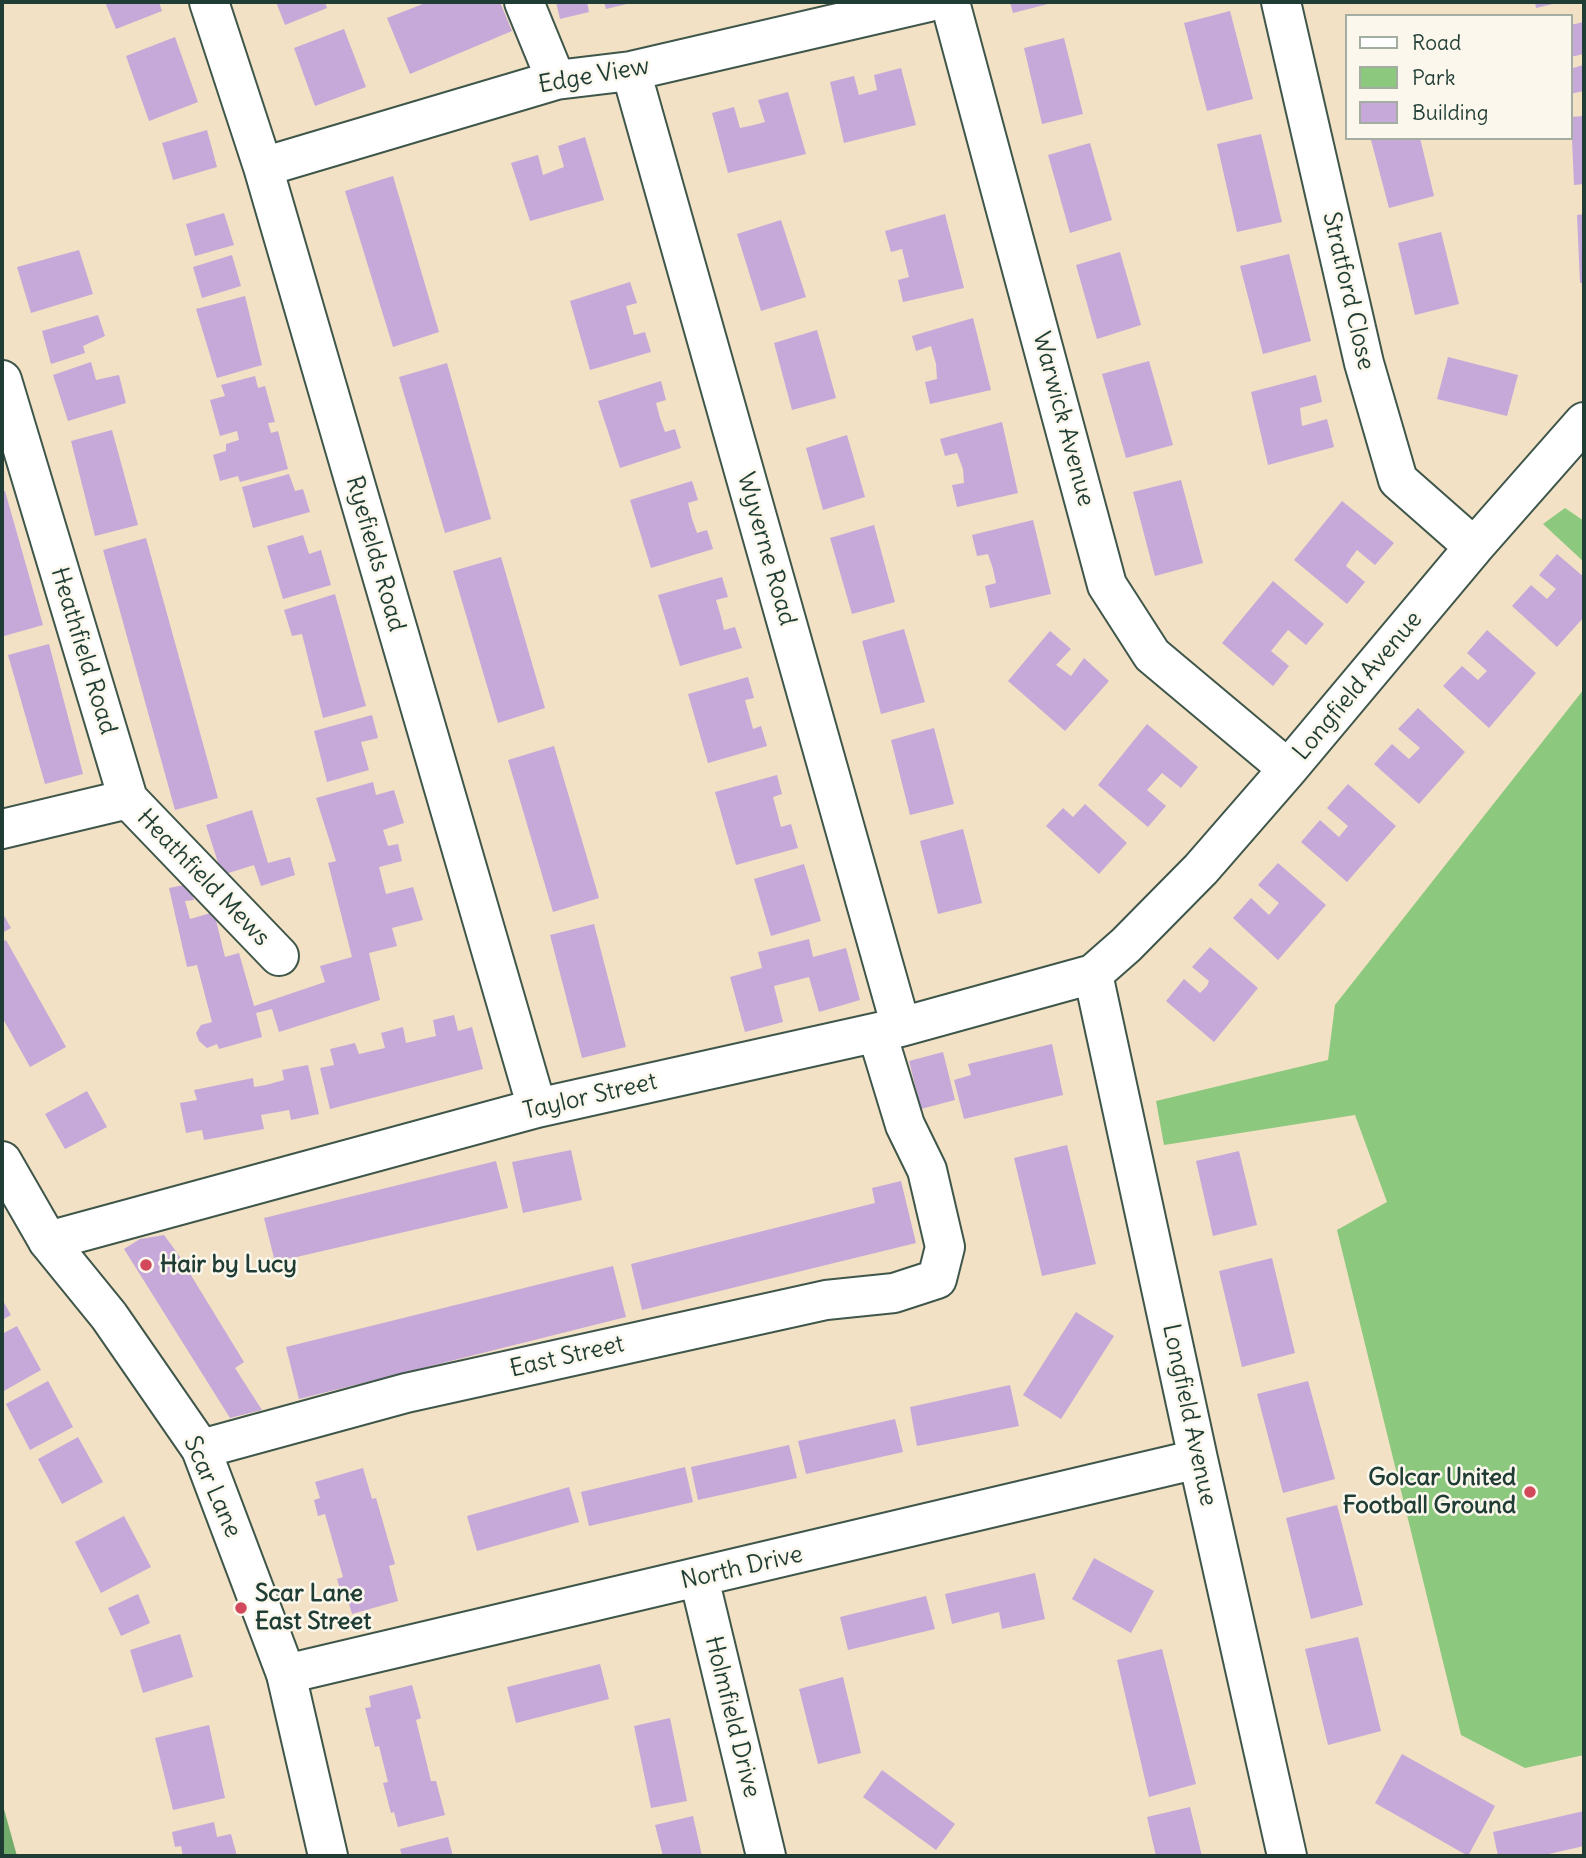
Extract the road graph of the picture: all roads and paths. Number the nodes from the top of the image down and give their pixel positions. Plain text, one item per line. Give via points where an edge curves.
1 (209, 2) edge
2 (524, 2) edge
3 (929, 2) edge
4 (950, 2) edge
5 (1281, 2) edge
6 (631, 71) junction
7 (556, 80) junction
8 (263, 167) junction
9 (2, 380) edge
10 (1584, 422) edge
11 (1474, 547) junction
12 (1288, 769) junction
13 (128, 799) junction
14 (2, 829) edge
15 (1126, 945) joint
16 (279, 956) dead end
17 (1093, 974) junction
18 (889, 1030) junction
19 (537, 1108) junction
20 (2, 1161) edge
21 (48, 1241) junction
22 (936, 1279) joint
23 (201, 1450) junction
24 (1198, 1459) junction
25 (699, 1578) junction
26 (286, 1674) junction
27 (328, 1856) edge
28 (766, 1856) edge
29 (1287, 1856) edge

1 - 8 street, Ryefields Road
2 - 7 street
3 - 6 street, Edge View
4 - 12 street, Warwick Avenue via 1107,585 1152,655
5 - 11 street, Stratford Close via 1364,363 1398,480
6 - 7 street, Edge View
6 - 18 street, Wyverne Road
7 - 8 street, Edge View
8 - 19 street, Ryefields Road
9 - 13 street, Heathfield Road
10 - 11 street, Longfield Avenue
11 - 12 street, Longfield Avenue
12 - 15 street, Longfield Avenue via 1201,869
13 - 14 street
13 - 16 street, Heathfield Mews
15 - 17 street, Taylor Street
17 - 18 street, Taylor Street
17 - 24 street, Longfield Avenue
18 - 19 street, Taylor Street
18 - 22 street, Wyverne Road via 905,1125 927,1170 945,1247
19 - 21 street, Taylor Street
20 - 21 street, Scar Lane
21 - 23 street, Scar Lane via 109,1316
22 - 23 street, East Street via 894,1293 826,1300 406,1393
23 - 26 street, Scar Lane
24 - 25 street, North Drive
24 - 29 street, Longfield Avenue
25 - 26 street, North Drive
25 - 28 street, Holmfield Drive
26 - 27 street, Scar Lane

